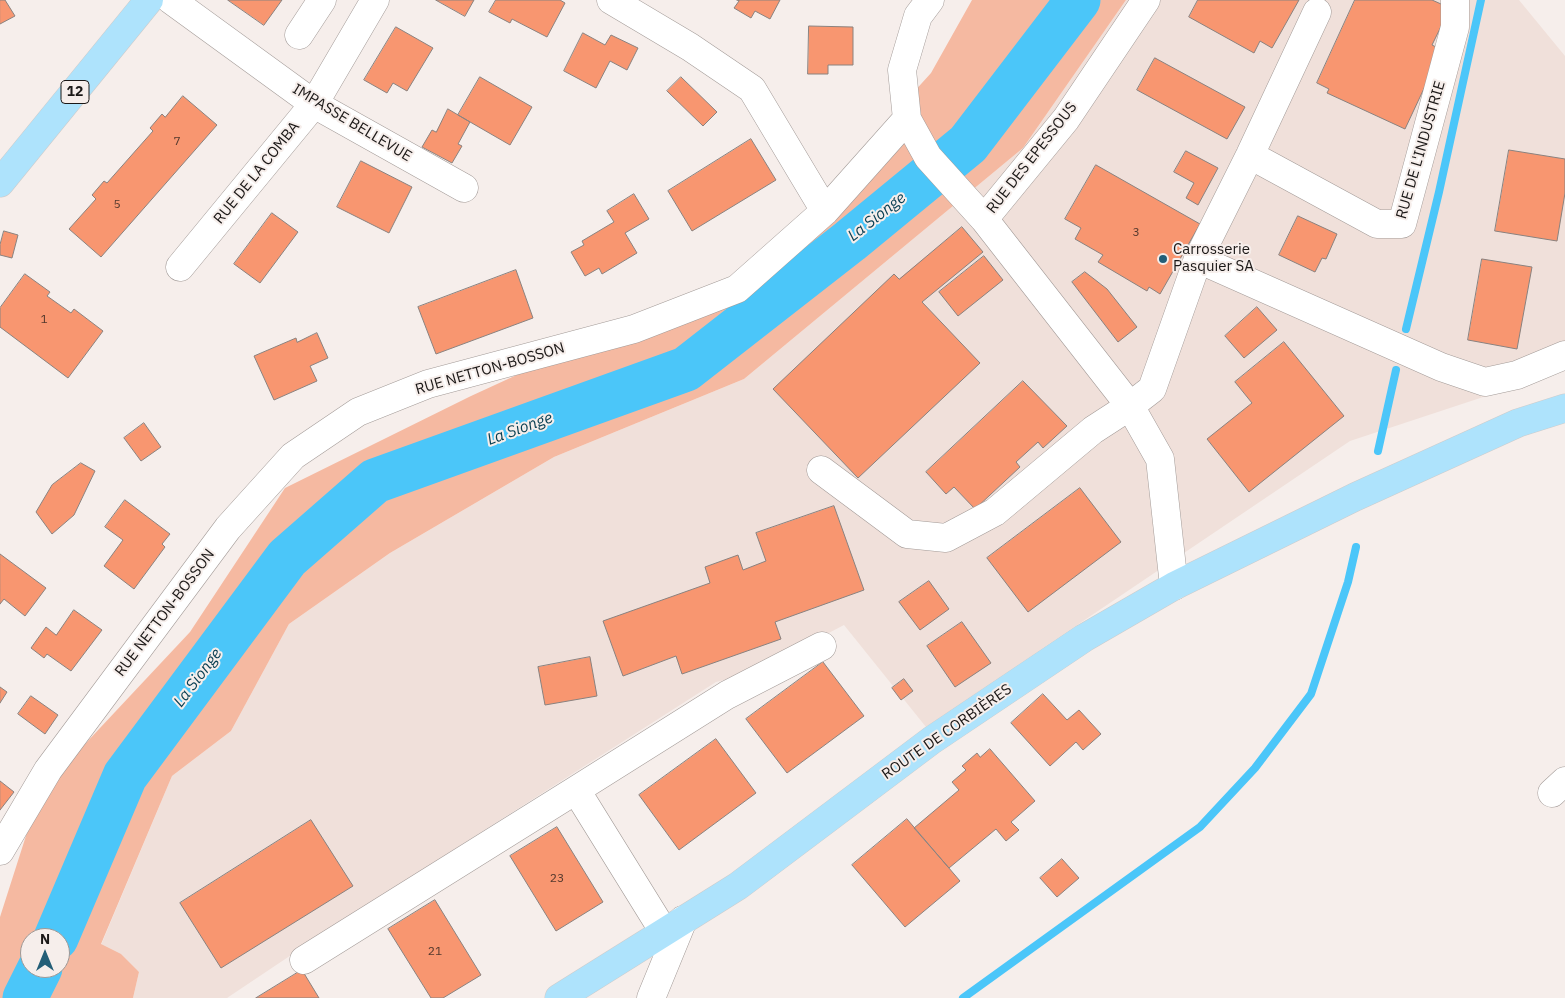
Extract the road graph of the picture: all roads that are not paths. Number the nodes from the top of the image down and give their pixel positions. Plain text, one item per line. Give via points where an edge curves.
1 (149, 0) edge
2 (171, 0) edge
3 (322, 0) edge
4 (375, 0) edge
5 (610, 0) edge
6 (930, 0) edge
7 (1146, 0) edge
8 (1455, 0) edge
9 (1317, 12) dead end
10 (299, 34) dead end
11 (314, 104) junction
12 (906, 119) junction
13 (1250, 155) junction
14 (0, 183) edge
15 (464, 188) dead end
16 (825, 210) junction
17 (984, 219) junction
18 (1198, 259) junction
19 (180, 266) dead end
20 (1565, 356) edge
21 (1130, 406) junction
22 (1565, 408) edge
23 (821, 470) dead end
24 (1174, 586) junction
25 (822, 646) dead end
26 (576, 790) junction
27 (0, 851) edge
28 (673, 926) junction
29 (304, 960) dead end
30 (558, 998) edge
31 (651, 998) edge

1 - 14 main road, 12
2 - 11 street, IMPASSE BELLEVUE
3 - 10 street
4 - 11 street, RUE DE LA COMBA
5 - 16 street via 690,47 752,89
6 - 12 street via 918,16 902,70
7 - 17 street, RUE DES EPESSOUS via 1066,119
8 - 13 street, RUE DE L'INDUSTRIE via 1455,27 1402,224 1378,224
9 - 13 street
11 - 15 street, IMPASSE BELLEVUE
11 - 19 street, RUE DE LA COMBA
12 - 16 street, RUE NETTON-BOSSON
12 - 17 street via 928,157
13 - 18 street
16 - 27 street, RUE NETTON-BOSSON via 737,289 634,329 428,384 358,412 293,456 228,528 48,770
17 - 21 street, RUE DES EPESSOUS
18 - 20 street via 1441,367 1484,382 1517,375
18 - 21 street via 1152,389
21 - 23 street via 1093,430 995,512 946,538 906,534
21 - 24 street, RUE DES EPESSOUS via 1160,459
22 - 24 main road, ROUTE DE CORBIÈRES via 1518,423 1355,497
24 - 28 main road, ROUTE DE CORBIÈRES via 1084,638 932,740 738,886
25 - 26 street via 727,695
26 - 28 street
26 - 29 street
28 - 30 main road, ROUTE DE CORBIÈRES
28 - 31 street

